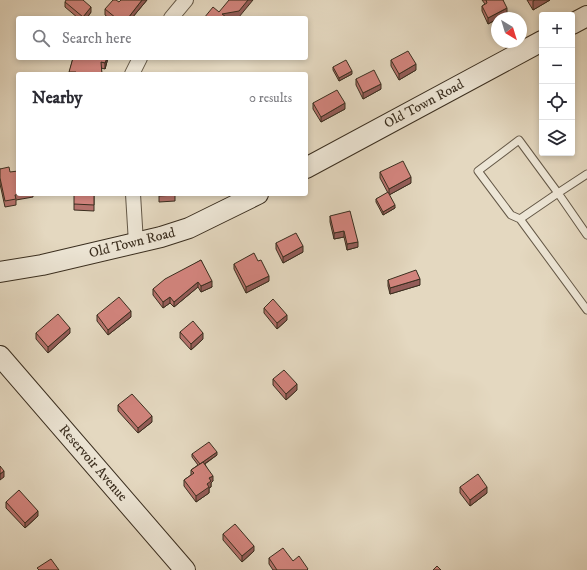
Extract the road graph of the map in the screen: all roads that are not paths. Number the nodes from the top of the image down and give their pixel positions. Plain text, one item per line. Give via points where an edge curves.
1 (186, 0) edge
2 (173, 16) edge
3 (587, 16) edge
4 (575, 22) edge
5 (539, 43) edge
6 (139, 60) edge
7 (133, 72) edge
8 (308, 167) edge
9 (587, 174) edge
10 (558, 193) junction
11 (133, 196) edge
12 (254, 196) edge
13 (520, 219) junction
14 (587, 234) edge
15 (136, 243) junction
16 (0, 272) edge
17 (587, 310) edge
18 (0, 356) edge
19 (185, 570) edge

1 - 2 street
3 - 4 main road
5 - 8 main road, Old Town Road
6 - 7 street
9 - 10 lane
10 - 13 lane
10 - 13 lane via 519,140 478,171 510,215
10 - 14 lane
11 - 15 street
12 - 15 main road, Old Town Road via 189,228
13 - 17 lane
15 - 16 main road, Old Town Road
18 - 19 main road, Reservoir Avenue

